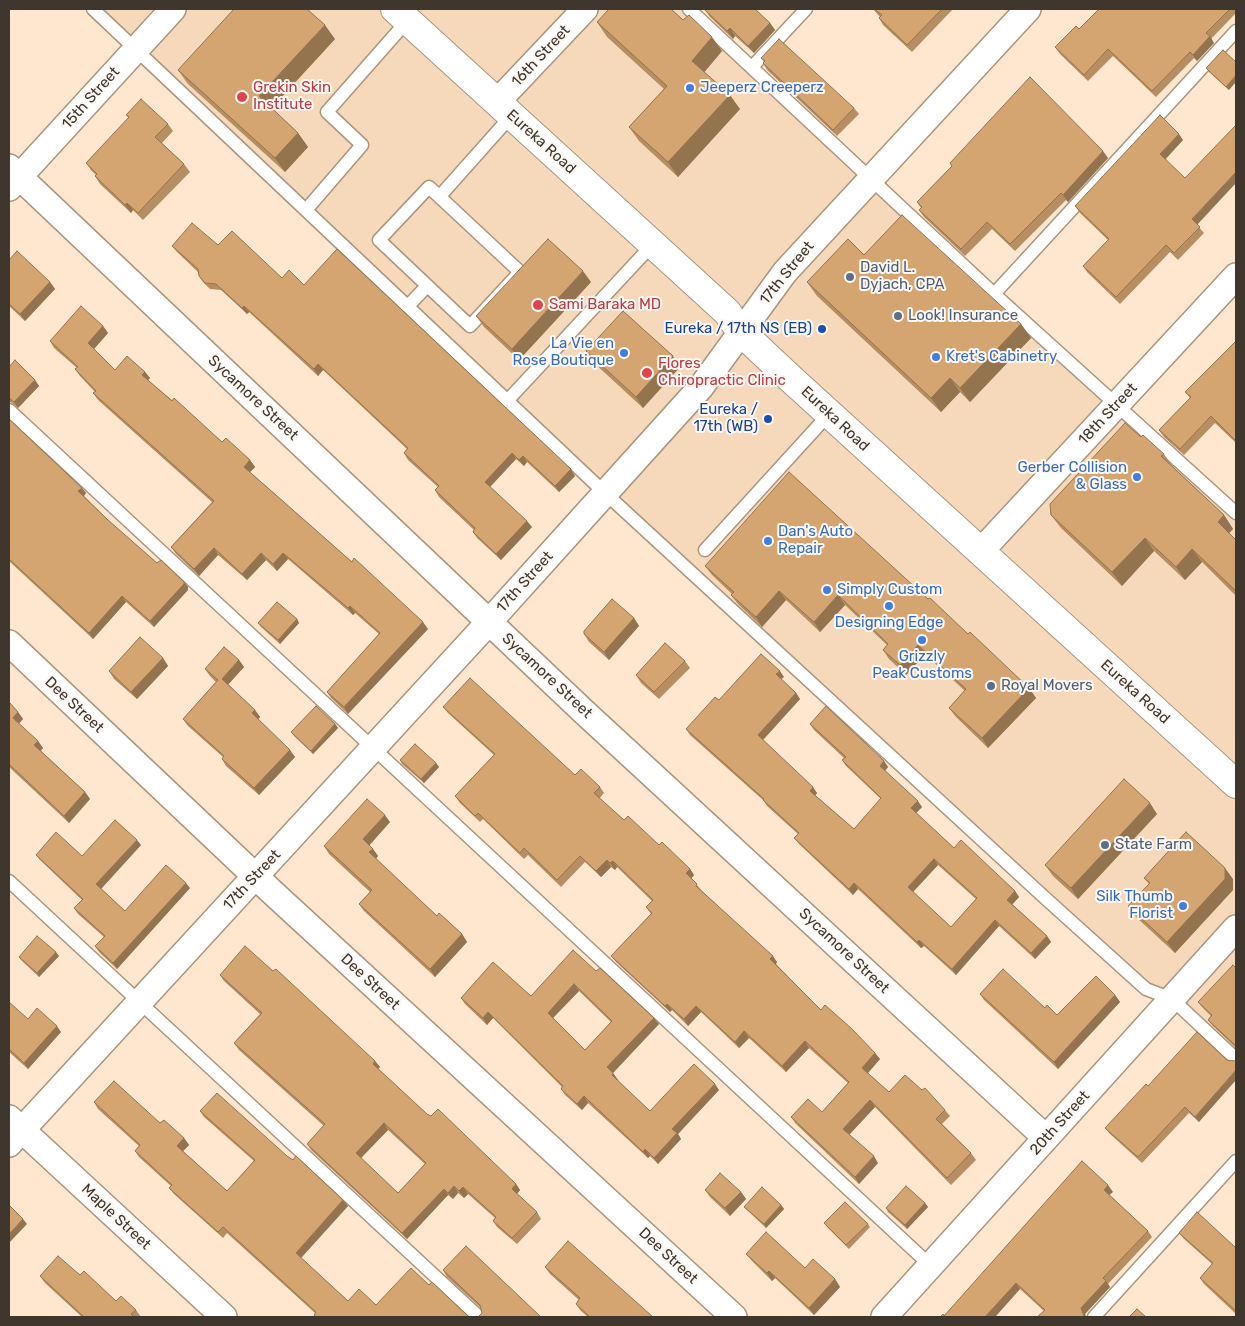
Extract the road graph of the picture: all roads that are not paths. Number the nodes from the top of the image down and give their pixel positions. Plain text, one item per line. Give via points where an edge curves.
1 (93, 9) edge
2 (172, 9) edge
3 (585, 9) edge
4 (689, 9) edge
5 (806, 9) edge
6 (1028, 9) edge
7 (401, 14) edge
8 (1236, 31) edge
9 (136, 49) junction
10 (752, 67) junction
11 (505, 109) junction
12 (12, 177) edge
13 (870, 179) junction
14 (440, 196) junction
15 (306, 210) junction
16 (653, 244) junction
17 (1236, 276) edge
18 (427, 286) junction
19 (994, 294) junction
20 (408, 306) junction
21 (742, 332) junction
22 (508, 400) junction
23 (1117, 405) junction
24 (9, 410) edge
25 (829, 414) junction
26 (606, 493) junction
27 (1236, 513) edge
28 (705, 550) dead end
29 (980, 552) junction
30 (489, 622) junction
31 (9, 643) edge
32 (374, 747) junction
33 (1233, 774) edge
34 (256, 876) junction
35 (9, 882) edge
36 (1236, 928) edge
37 (1172, 999) junction
38 (140, 1002) junction
39 (1236, 1059) edge
40 (13, 1130) edge
41 (1046, 1138) junction
42 (1236, 1161) edge
43 (931, 1266) junction
44 (224, 1317) edge
45 (479, 1317) edge
46 (734, 1317) edge
47 (884, 1317) edge
48 (1094, 1317) edge

1 - 9 lane
2 - 9 street, 15th Street
3 - 11 street, 16th Street
4 - 10 lane
5 - 10 lane
6 - 13 street, 17th Street
7 - 11 main road, Eureka Road
7 - 15 lane via 327,112 362,145
8 - 19 lane
9 - 12 street, 15th Street
9 - 15 lane
10 - 13 lane
11 - 14 lane
11 - 16 main road, Eureka Road
12 - 30 street, Sycamore Street
13 - 19 lane
13 - 21 street, 17th Street via 785,272
14 - 18 lane via 429,187 379,240
14 - 18 lane via 520,272 470,326
15 - 20 lane
16 - 21 main road, Eureka Road via 727,312
16 - 22 lane
17 - 23 street, 18th Street
18 - 20 lane
19 - 23 lane
20 - 22 lane
21 - 25 main road, Eureka Road
21 - 26 street, 17th Street via 701,387
22 - 26 lane
23 - 27 lane
23 - 29 street, 18th Street
24 - 32 lane
25 - 28 lane
25 - 29 main road, Eureka Road
26 - 30 street, 17th Street
26 - 37 lane via 1146,989
29 - 33 main road, Eureka Road
30 - 32 street, 17th Street
30 - 41 street, Sycamore Street
31 - 34 street, Dee Street
32 - 34 street, 17th Street
32 - 43 lane
34 - 38 street, 17th Street
34 - 46 street, Dee Street
35 - 38 lane
36 - 37 street, 20th Street
37 - 39 lane
37 - 41 street, 20th Street
38 - 40 street, 17th Street
38 - 45 lane
40 - 44 street, Maple Street
41 - 43 street, 20th Street
42 - 48 lane
43 - 47 street, 20th Street

